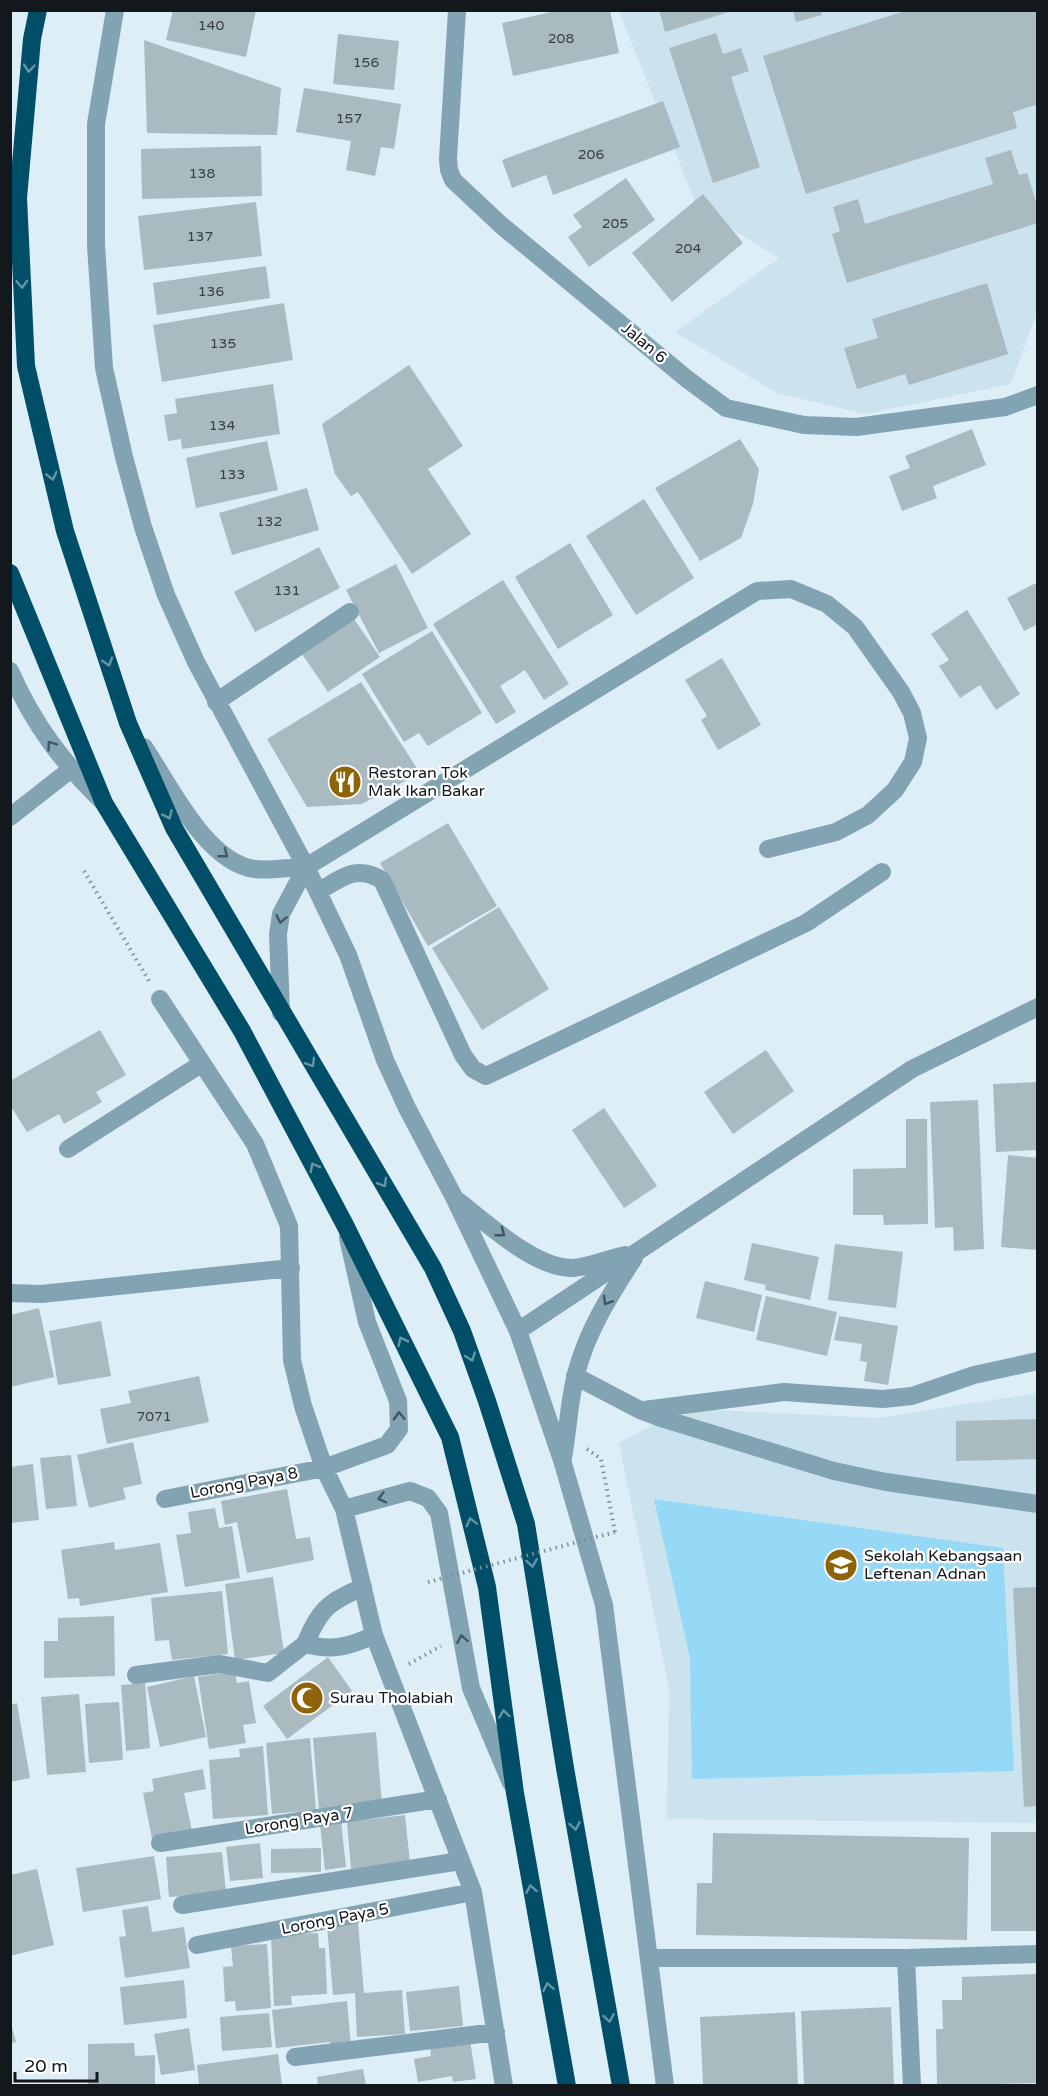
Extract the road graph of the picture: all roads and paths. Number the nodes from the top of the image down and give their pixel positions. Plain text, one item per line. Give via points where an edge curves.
1 (38, 10) edge
2 (115, 10) edge
3 (457, 10) edge
4 (1038, 395) edge
5 (10, 573) edge
6 (350, 612) dead end
7 (10, 672) edge
8 (216, 702) junction
9 (128, 723) junction
10 (70, 770) junction
11 (104, 803) junction
12 (10, 817) edge
13 (768, 849) dead end
14 (306, 867) junction
15 (84, 871) dead end
16 (882, 872) dead end
17 (318, 892) junction
18 (160, 999) joint
19 (1038, 1008) edge
20 (281, 1013) junction
21 (201, 1064) junction
22 (68, 1149) dead end
23 (454, 1197) junction
24 (345, 1225) junction
25 (638, 1251) junction
26 (291, 1268) junction
27 (10, 1293) edge
28 (518, 1331) junction
29 (1038, 1361) edge
30 (575, 1376) junction
31 (640, 1410) junction
32 (601, 1459) dead end
33 (562, 1460) junction
34 (324, 1468) junction
35 (165, 1499) dead end
36 (1038, 1504) edge
37 (344, 1509) junction
38 (428, 1582) dead end
39 (363, 1587) junction
40 (374, 1635) junction
41 (443, 1638) dead end
42 (305, 1644) junction
43 (136, 1675) dead end
44 (391, 1675) junction
45 (515, 1793) junction
46 (438, 1799) junction
47 (160, 1843) dead end
48 (460, 1861) junction
49 (473, 1892) junction
50 (182, 1905) dead end
51 (197, 1945) dead end
52 (1038, 1953) edge
53 (651, 1958) junction
54 (906, 1958) junction
55 (496, 2032) junction
56 (295, 2057) dead end
57 (504, 2085) edge
58 (567, 2085) edge
59 (621, 2085) edge
60 (665, 2085) edge
61 (912, 2085) edge

1 -> 9 highway via 18,198 26,366 65,531
2 - 8 street via 96,123 96,245 104,368 143,527 166,595
3 - 4 street, Jalan 6 via 448,159 453,180 501,225 726,408 804,425 856,428 1005,407
5 - 11 highway
6 - 8 street
10 -> 7 street via 48,742
8 - 14 street
9 -> 14 street via 204,838 233,861 255,869
9 -> 20 highway via 174,828
10 - 11 street
10 - 12 street
24 -> 11 highway via 242,1031
13 - 14 street via 836,832 868,815 895,789 913,762 918,738 912,713 901,692 855,627 827,604 791,590 756,591
14 - 17 street
14 -> 20 street via 281,914
15 - 18 path
16 - 17 street via 806,923 486,1076 473,1069 464,1055 382,880 369,872 355,873
17 - 23 street via 348,955 385,1060
18 - 21 street
19 - 25 street via 912,1069
20 -> 59 highway via 434,1268 462,1331 526,1524
21 - 22 street
21 - 26 street via 255,1144 274,1185 290,1226
23 -> 25 street via 540,1259 571,1269
23 - 28 street
34 -> 24 street, Lorong Paya 8 via 387,1445 399,1428 398,1401 367,1322
45 -> 24 highway via 488,1587 450,1437
25 - 28 street
25 -> 30 street via 603,1306 586,1340
26 - 27 street via 41,1294
26 - 34 street via 292,1360
28 - 33 street
29 - 31 street via 974,1375 912,1396 883,1399 784,1392
30 - 31 street
30 - 33 street
31 - 36 street via 834,1471
32 - 38 path, bridge via 615,1532
33 - 53 street via 604,1605
34 - 35 street, Lorong Paya 8
34 - 37 street
37 - 39 street
45 -> 37 street via 471,1688 439,1513 428,1498 410,1491
39 - 40 street
39 - 42 street via 332,1601 316,1620
40 - 42 street via 351,1646 328,1650
40 - 44 street
41 - 44 path via 444,1644
42 - 43 street via 268,1673 220,1664
44 - 46 street
58 -> 45 highway
46 - 47 street, Lorong Paya 7
46 - 48 street
48 - 49 street
48 - 50 street
49 - 51 street, Lorong Paya 5
49 - 55 street
52 - 54 street
53 - 54 street
53 - 60 street
54 - 61 street
55 - 56 street
55 - 57 street

